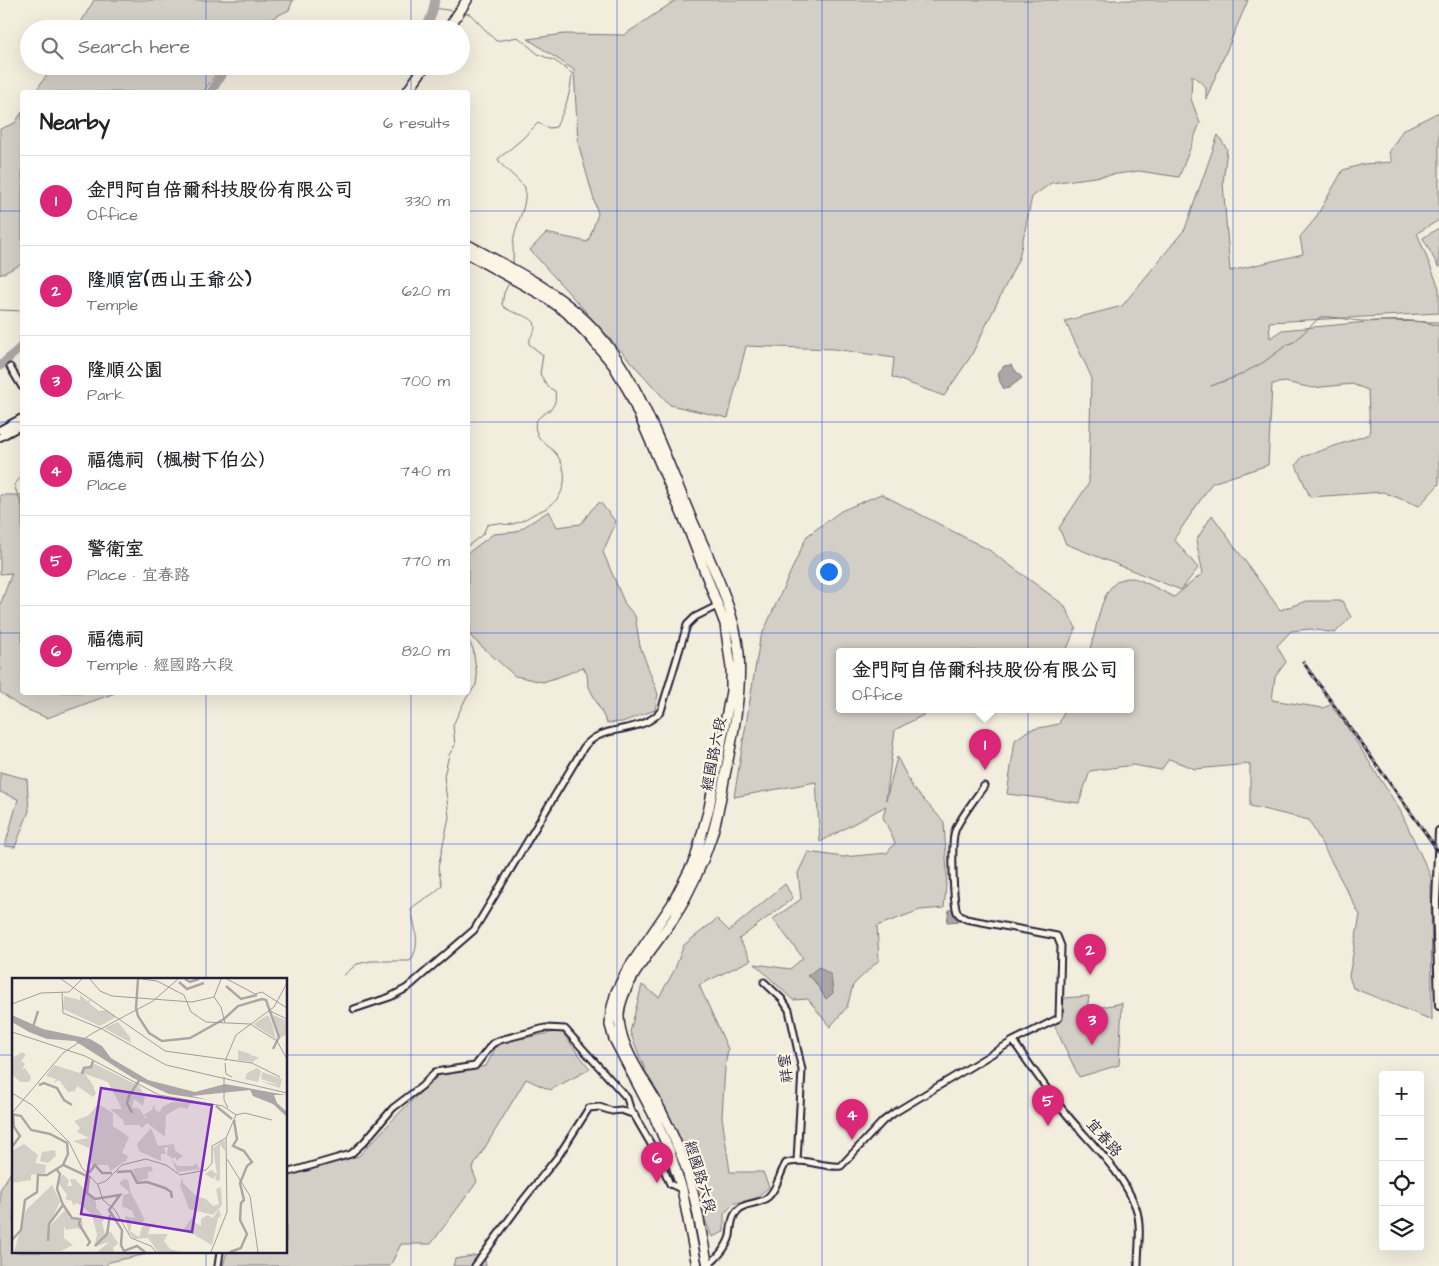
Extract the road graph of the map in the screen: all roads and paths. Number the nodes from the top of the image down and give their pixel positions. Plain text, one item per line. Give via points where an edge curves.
1 (467, 0) edge
2 (454, 20) edge
3 (419, 75) edge
4 (408, 90) edge
5 (470, 246) edge
6 (470, 255) edge
7 (509, 272) junction
8 (10, 366) dead end
9 (20, 384) edge
10 (20, 420) edge
11 (20, 426) edge
12 (0, 435) edge
13 (722, 604) junction
14 (984, 786) dead end
15 (1439, 831) edge
16 (764, 982) dead end
17 (1439, 1006) edge
18 (354, 1009) dead end
19 (1013, 1041) junction
20 (636, 1115) junction
21 (797, 1161) junction
22 (288, 1172) edge
23 (686, 1188) junction
24 (475, 1266) edge
25 (697, 1266) edge
26 (708, 1266) edge
27 (1138, 1266) edge

1 - 2 main road
3 - 4 main road
5 - 7 main road
6 - 7 main road
7 - 13 main road, 經國路六段 via 558,298 585,320 604,339 620,363 636,389
8 - 9 street
10 - 12 street
11 - 12 street
13 - 18 street via 695,617 688,625 661,711 650,721 603,734 584,747 474,930 407,988
13 - 23 main road, 經國路六段 via 732,622 739,653 739,689 712,836 674,918 634,975 619,1012 625,1044 681,1155
14 - 19 street via 955,830 954,898 958,914 966,920 1057,936 1061,946 1059,1018
15 - 17 street via 1436,902
16 - 21 street, 祥雲 via 790,1010 802,1070
19 - 21 street via 894,1113 841,1166
19 - 27 street, 宜春路 via 1129,1193 1138,1220
20 - 22 street via 627,1098 565,1029 545,1028 492,1044 475,1066 435,1072 393,1108 351,1154
20 - 23 street via 670,1184
20 - 24 street via 621,1110 589,1108 559,1155
21 - 26 street via 786,1164 766,1199 746,1204 736,1213 728,1241
23 - 25 main road, 經國路六段
23 - 26 main road, 經國路六段

